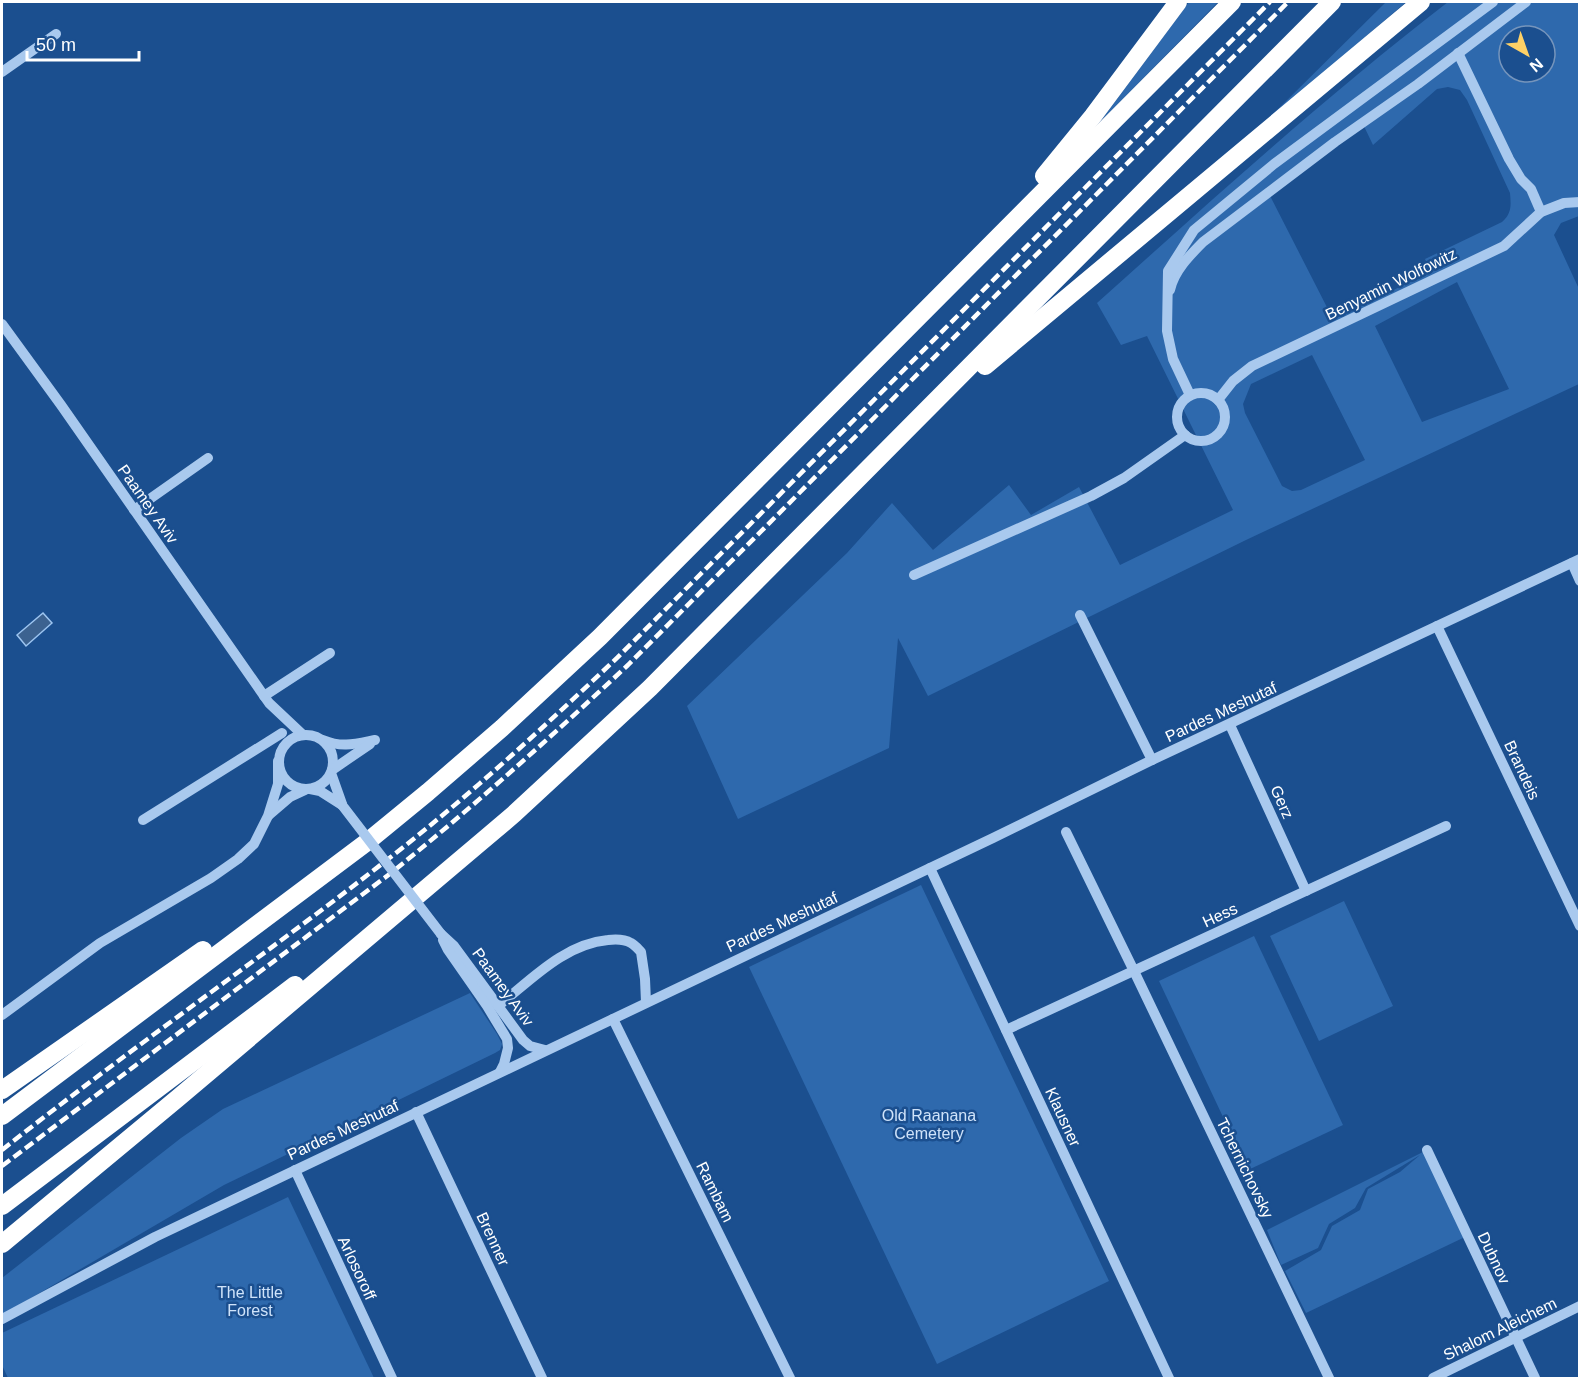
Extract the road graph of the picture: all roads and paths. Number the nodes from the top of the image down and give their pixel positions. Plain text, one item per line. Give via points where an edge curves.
1 (1178, 2) edge
2 (1232, 2) edge
3 (1332, 2) edge
4 (1421, 2) edge
5 (1493, 2) edge
6 (1526, 2) edge
7 (56, 34) dead end
8 (1458, 53) junction
9 (2, 72) edge
10 (1580, 202) edge
11 (1541, 212) junction
12 (1168, 302) junction
13 (2, 324) edge
14 (1190, 395) junction
15 (1218, 400) junction
16 (1185, 435) junction
17 (898, 440) junction
18 (208, 458) dead end
19 (770, 467) junction
20 (134, 510) junction
21 (1576, 561) edge
22 (914, 574) dead end
23 (1580, 581) edge
24 (1080, 615) dead end
25 (1437, 627) junction
26 (330, 653) dead end
27 (267, 700) junction
28 (1230, 725) junction
29 (282, 733) junction
30 (303, 735) junction
31 (321, 739) junction
32 (281, 749) junction
33 (278, 760) junction
34 (1152, 760) junction
35 (332, 771) junction
36 (307, 789) junction
37 (428, 792) junction
38 (342, 805) junction
39 (268, 816) junction
40 (143, 820) dead end
41 (1446, 826) dead end
42 (1066, 832) dead end
43 (930, 868) junction
44 (446, 872) junction
45 (1306, 891) junction
46 (1580, 926) edge
47 (441, 934) junction
48 (1134, 971) junction
49 (646, 1002) junction
50 (498, 1006) junction
51 (2, 1015) edge
52 (613, 1019) junction
53 (1006, 1030) junction
54 (545, 1050) junction
55 (500, 1072) junction
56 (2, 1090) edge
57 (416, 1112) junction
58 (2, 1116) edge
59 (1427, 1150) dead end
60 (295, 1170) junction
61 (2, 1206) edge
62 (2, 1244) edge
63 (1580, 1306) edge
64 (2, 1319) edge
65 (1515, 1338) junction
66 (392, 1378) edge
67 (542, 1378) edge
68 (790, 1378) edge
69 (1169, 1378) edge
70 (1329, 1378) edge
71 (1433, 1378) edge
72 (1535, 1378) edge

1 - 19 highway via 1058,160
2 - 19 highway
3 - 17 highway
4 - 17 highway
5 - 12 street via 1274,164 1194,230 1168,271
6 - 8 street
7 - 9 street
8 - 11 street via 1509,159 1531,189
8 - 12 street via 1203,242 1172,283
10 - 11 street, Benyamin Wolfowitz via 1564,203
11 - 15 street, Benyamin Wolfowitz via 1504,246 1252,366
12 - 14 street via 1167,331 1173,359
13 - 20 street, Paamey Aviv
14 - 15 street via 1208,393
14 - 16 street via 1177,413 1177,422
15 - 16 street via 1224,408 1225,422 1217,435 1202,441
16 - 22 street via 1091,496
17 - 44 highway via 650,688
18 - 20 street
19 - 37 highway via 600,637
20 - 27 street, Paamey Aviv
21 - 23 street
21 - 25 street, Pardes Meshutaf
24 - 34 street
25 - 28 street, Pardes Meshutaf
25 - 46 street, Brandeis
26 - 27 street
27 - 29 street, Paamey Aviv
27 - 30 street, Paamey Aviv
28 - 34 street, Pardes Meshutaf
28 - 45 street, Gerz
29 - 32 street, Paamey Aviv
29 - 40 street
30 - 31 street
30 - 32 street via 291,739
31 - 35 street via 332,756
31 - 35 street via 349,746 375,740
32 - 33 street
33 - 36 street via 285,780 296,788
33 - 39 street via 278,784
34 - 43 street, Pardes Meshutaf
35 - 36 street via 322,783
35 - 38 street, Paamey Aviv
36 - 38 street, Paamey Aviv via 320,791
36 - 39 street via 290,797
37 - 56 highway
37 - 58 highway
38 - 47 street, Paamey Aviv, bridge
39 - 51 street via 254,844 238,859 100,943
41 - 45 street, Hess
42 - 48 street, Tchernichovsky
43 - 49 street, Pardes Meshutaf
43 - 53 street, Klausner
44 - 61 highway
44 - 62 highway
45 - 48 street, Hess
47 - 50 street, Paamey Aviv
47 - 55 street, Paamey Aviv via 507,1040
48 - 53 street, Hess
48 - 70 street, Tchernichovsky
49 - 50 street via 641,952 631,942 618,939 573,949
49 - 52 street, Pardes Meshutaf
50 - 54 street, Paamey Aviv via 523,1040
52 - 54 street, Pardes Meshutaf
52 - 68 street, Rambam
53 - 69 street, Klausner
54 - 55 street, Pardes Meshutaf
55 - 57 street, Pardes Meshutaf
57 - 60 street, Pardes Meshutaf
57 - 67 street, Brenner
59 - 65 street, Dubnov
60 - 64 street, Pardes Meshutaf via 155,1237
60 - 66 street, Arlosoroff
63 - 65 street, Shalom Aleichem
65 - 71 street, Shalom Aleichem
65 - 72 street, Dubnov

